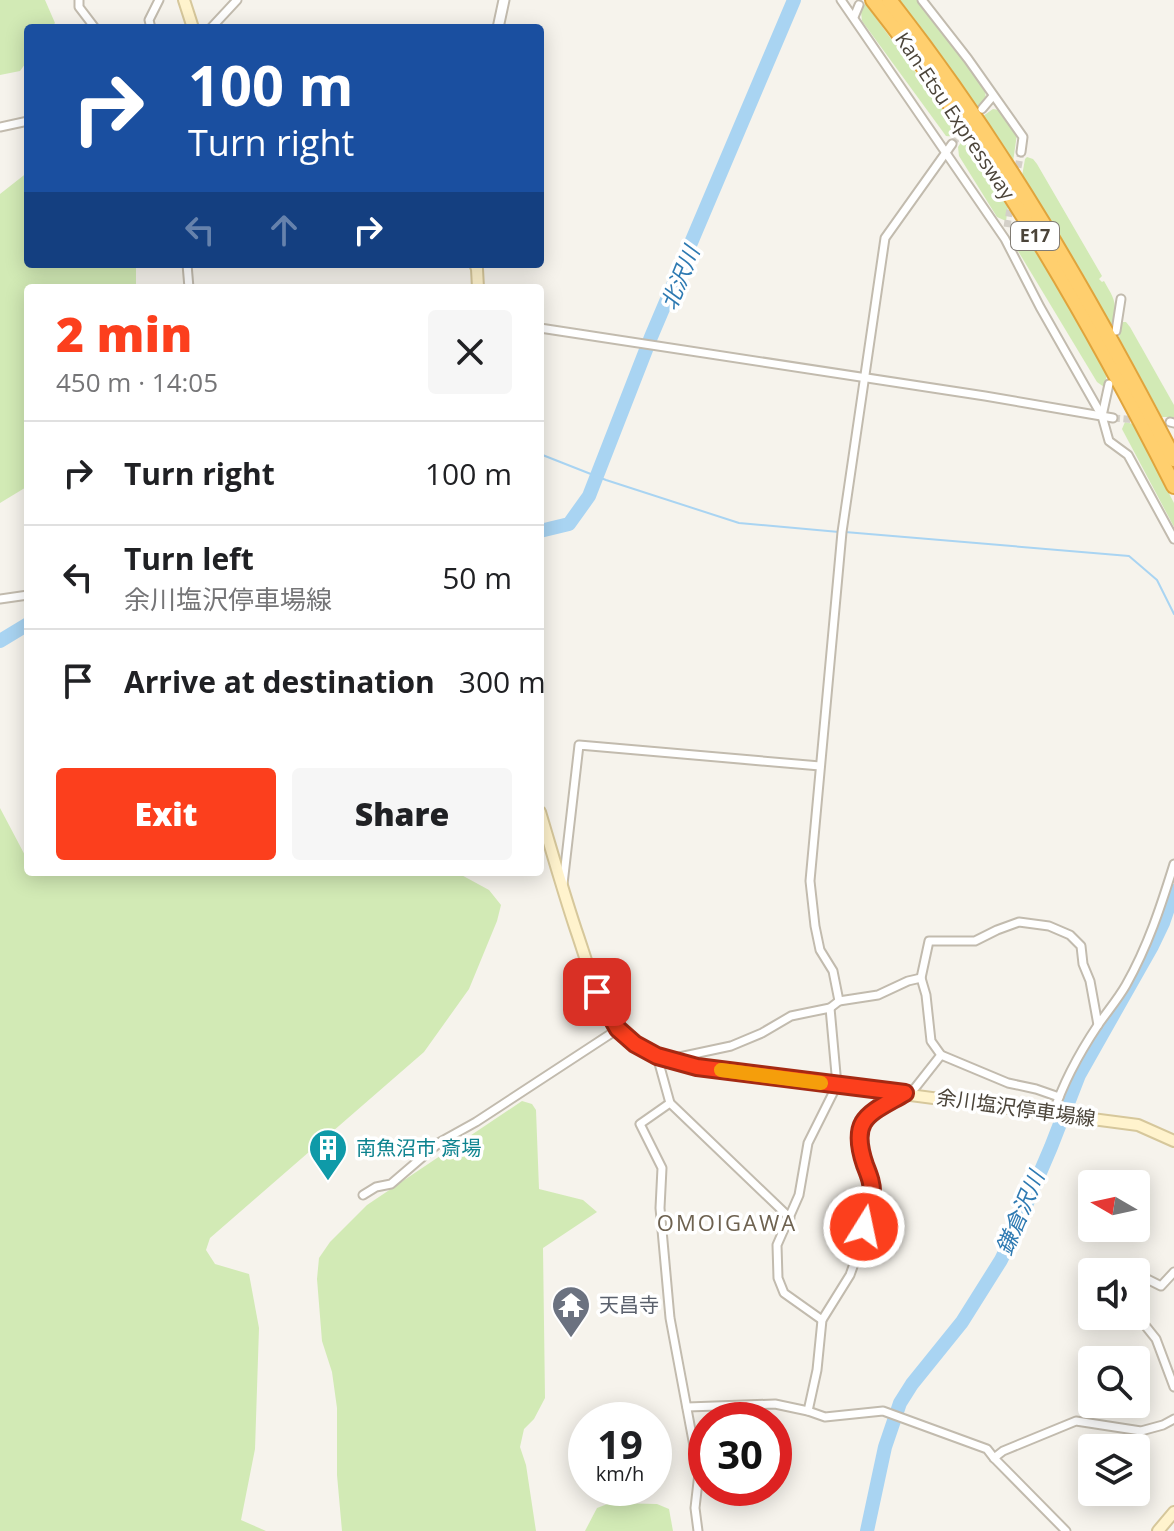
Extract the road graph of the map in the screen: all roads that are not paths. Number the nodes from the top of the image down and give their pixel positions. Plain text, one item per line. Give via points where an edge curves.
1 (79, 0) edge
2 (159, 0) edge
3 (184, 0) edge
4 (237, 0) edge
5 (504, 0) edge
6 (841, 0) edge
7 (889, 0) edge
8 (922, 0) edge
9 (866, 3) edge
10 (854, 17) junction
11 (92, 24) edge
12 (150, 24) edge
13 (192, 24) edge
14 (215, 24) edge
15 (499, 24) edge
16 (993, 96) junction
17 (982, 109) dead end
18 (24, 122) edge
19 (0, 127) edge
20 (952, 144) tunnel mouth
21 (945, 151) junction
22 (1021, 152) tunnel mouth
23 (1007, 227) tunnel mouth
24 (1005, 239) junction
25 (1121, 299) dead end
26 (544, 329) edge
27 (1116, 331) dead end
28 (864, 378) junction
29 (1109, 384) dead end
30 (1102, 416) junction
31 (1113, 418) tunnel mouth
32 (1174, 459) edge
33 (1174, 486) edge
34 (1174, 539) edge
35 (24, 596) edge
36 (0, 599) edge
37 (820, 766) junction
38 (544, 826) edge
39 (1174, 864) edge
40 (562, 887) junction
41 (921, 978) junction
42 (839, 1001) junction
43 (830, 1008) junction
44 (1098, 1025) junction
45 (618, 1029) junction
46 (941, 1055) junction
47 (663, 1058) junction
48 (837, 1085) junction
49 (905, 1093) junction
50 (1059, 1097) junction
51 (670, 1103) junction
52 (1053, 1114) junction
53 (1174, 1141) edge
54 (363, 1195) dead end
55 (790, 1218) junction
56 (1174, 1272) edge
57 (1150, 1280) edge
58 (822, 1320) junction
59 (1149, 1330) edge
60 (1174, 1387) edge
61 (687, 1407) junction
62 (808, 1411) junction
63 (1174, 1419) edge
64 (994, 1458) junction
65 (1174, 1512) edge
66 (698, 1531) edge
67 (1066, 1531) edge
68 (1158, 1531) edge

1 - 11 street
2 - 12 street
3 - 13 main road
4 - 14 street
5 - 15 street
6 - 10 street
7 - 32 highway, Kan-Etsu Expressway / E17 via 1048,233
8 - 16 street
9 - 10 street
9 - 33 highway, Kan-Etsu Expressway / E17 via 917,58 964,124 1104,353
10 - 21 street
16 - 17 street
16 - 22 street via 1023,137
18 - 19 street
20 - 21 street
21 - 24 street
21 - 28 street via 885,238
23 - 24 street
24 - 30 street
25 - 27 street
26 - 28 street
28 - 30 street
28 - 37 street via 842,532
29 - 30 street
30 - 31 street
30 - 34 street via 1109,441 1128,455
35 - 36 street
37 - 40 street via 579,745
37 - 42 street via 810,881 820,950 833,971
38 - 40 main road, 余川塩沢停車場線
39 - 44 street via 1143,953
40 - 45 main road, 余川塩沢停車場線 via 597,992
41 - 42 street via 878,995
41 - 44 street via 929,941 975,941 1019,922 1049,926 1081,946
41 - 46 street via 931,1041
42 - 43 street
43 - 47 street via 791,1016 731,1046
43 - 48 street
44 - 50 street
45 - 47 main road, 余川塩沢停車場線
45 - 54 street via 440,1142 391,1184
46 - 49 street
46 - 50 street
47 - 48 main road, 余川塩沢停車場線
47 - 51 street
48 - 49 main road, 余川塩沢停車場線
48 - 55 street via 808,1143
49 - 52 main road, 余川塩沢停車場線
49 - 58 street via 862,1122 858,1137 872,1197 850,1275
50 - 52 street
51 - 55 street
51 - 61 street via 640,1124 662,1168 660,1208 670,1318
52 - 53 main road, 余川塩沢停車場線 via 1138,1125
55 - 58 street via 777,1245 778,1278 784,1293
56 - 57 street via 1161,1286
58 - 62 street
59 - 60 street
61 - 62 street via 775,1404
61 - 66 street via 699,1473
62 - 64 street via 825,1417 883,1411 987,1449
63 - 64 street via 1141,1431 1076,1421
64 - 67 street
65 - 68 main road

